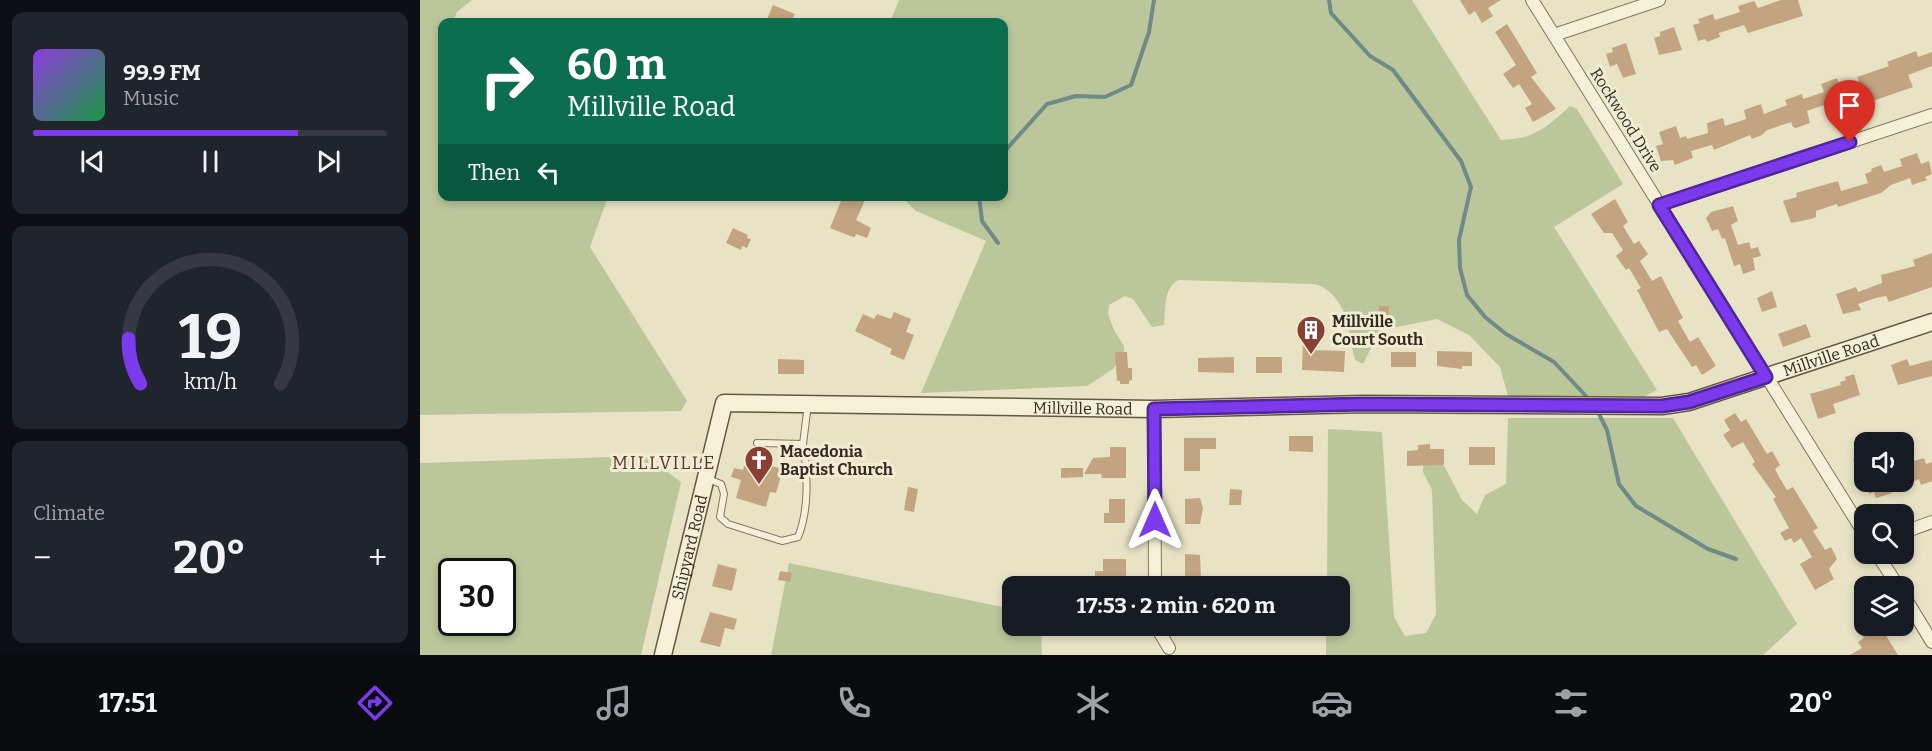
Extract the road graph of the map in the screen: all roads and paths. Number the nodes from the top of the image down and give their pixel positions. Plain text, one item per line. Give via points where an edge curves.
1 (1532, 0) edge
2 (1659, 0) edge
3 (1554, 35) junction
4 (1932, 115) edge
5 (1659, 205) junction
6 (1932, 322) edge
7 (1766, 377) junction
8 (724, 403) joint
9 (808, 404) junction
10 (1154, 409) junction
11 (756, 443) dead end
12 (803, 444) junction
13 (707, 479) junction
14 (1854, 517) edge
15 (1932, 522) edge
16 (1914, 528) edge
17 (1155, 576) edge
18 (1914, 612) edge
19 (1162, 636) edge
20 (1932, 642) edge
21 (1169, 648) dead end
22 (663, 655) edge

1 - 3 street, Rockwood Drive
2 - 3 street
3 - 5 street, Rockwood Drive
4 - 5 street
5 - 7 street, Rockwood Drive
6 - 7 street, Millville Road
7 - 10 street, Millville Road via 1689,402 1662,406 1364,404
7 - 14 street, Rockwood Drive
8 - 9 street, Millville Road
8 - 13 street, Shipyard Road
9 - 10 street, Millville Road
9 - 12 lane
10 - 17 street
11 - 12 lane
12 - 13 lane via 804,523 798,537 782,541 728,524 720,517 724,494 721,484
13 - 22 street, Shipyard Road
15 - 16 street
18 - 20 street
19 - 21 street

